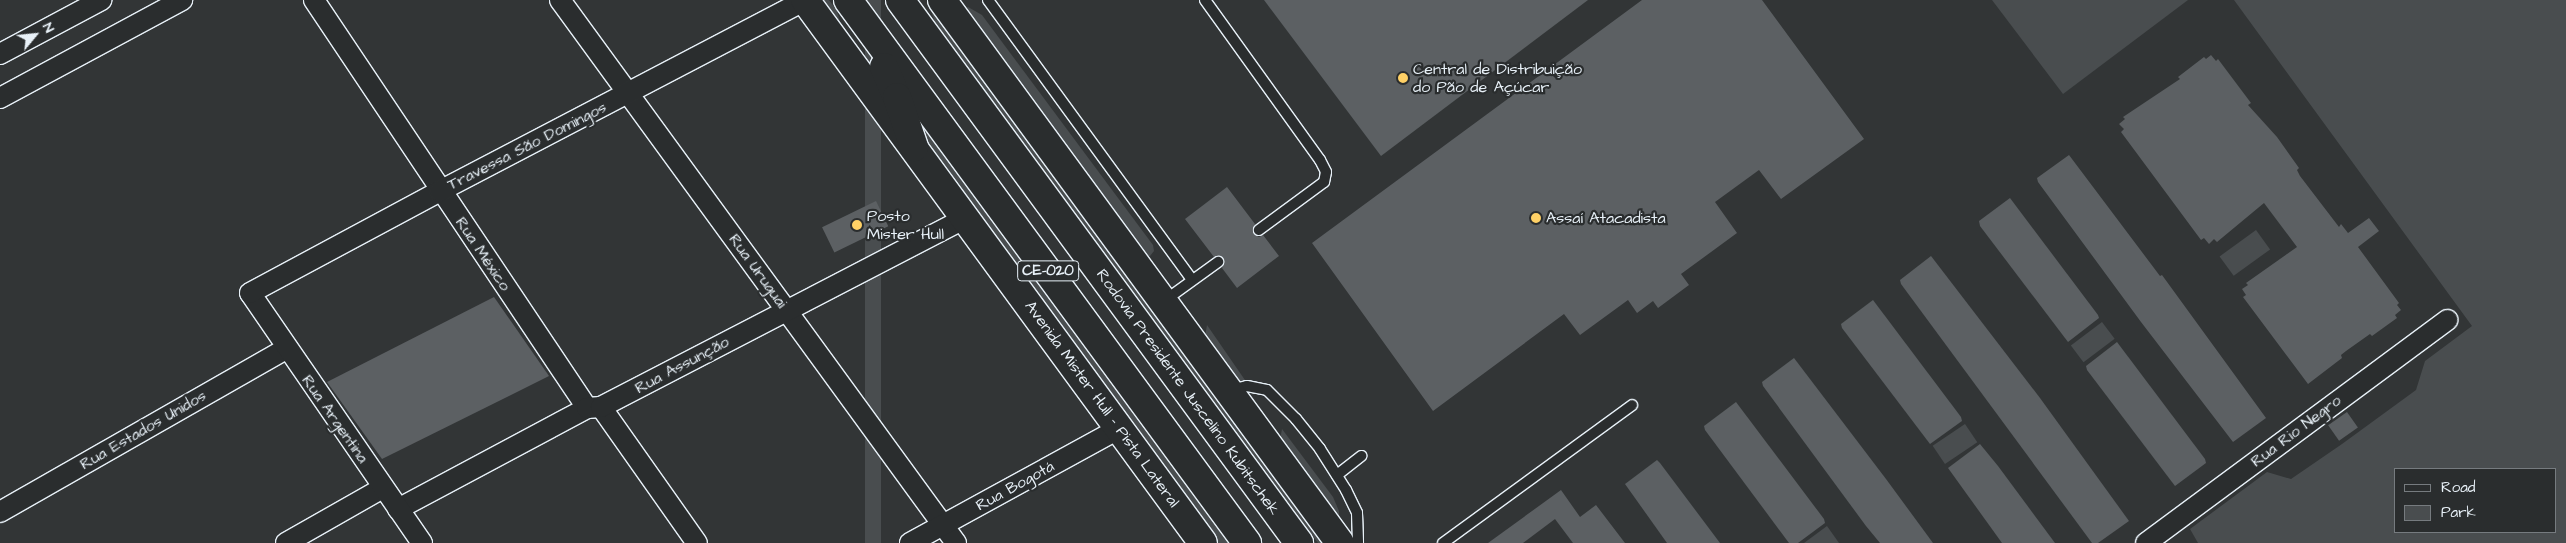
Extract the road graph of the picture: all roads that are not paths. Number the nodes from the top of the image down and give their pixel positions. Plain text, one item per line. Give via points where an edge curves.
1 (101, 0) edge
2 (182, 0) edge
3 (314, 0) edge
4 (560, 0) edge
5 (806, 0) edge
6 (942, 0) edge
7 (988, 0) edge
8 (1205, 0) edge
9 (903, 2) edge
10 (855, 9) edge
11 (0, 54) edge
12 (629, 94) junction
13 (0, 98) edge
14 (914, 147) junction
15 (440, 191) junction
16 (966, 218) junction
17 (1259, 230) dead end
18 (1218, 262) dead end
19 (1192, 280) junction
20 (250, 293) joint
21 (1163, 301) junction
22 (786, 310) junction
23 (2447, 320) dead end
24 (286, 349) junction
25 (1229, 391) junction
26 (1632, 405) dead end
27 (594, 408) junction
28 (1120, 428) junction
29 (1361, 456) dead end
30 (1337, 475) junction
31 (383, 488) junction
32 (398, 509) junction
33 (0, 512) edge
34 (943, 526) junction
35 (286, 543) edge
36 (422, 543) edge
37 (697, 543) edge
38 (910, 543) edge
39 (956, 543) edge
40 (1204, 543) edge
41 (1247, 543) edge
42 (1299, 543) edge
43 (1340, 543) edge
44 (1358, 543) edge
45 (1443, 543) edge
46 (2146, 543) edge

1 - 11 street
2 - 13 street
3 - 15 street, Rua México
4 - 12 street, Rua Uruguai
5 - 12 street, Travessa São Domingos
5 - 14 main road, Avenida Mister Hull - Pista Lateral
6 - 21 main road
7 - 19 lane
8 - 17 lane via 1326,172 1324,182
9 - 42 main road, Rodovia Presidente Juscelino Kubitschek / CE-020
10 - 14 main road via 897,97
10 - 41 main road, CE-020
12 - 15 street, Travessa São Domingos
12 - 22 street, Rua Uruguai
14 - 16 main road, Avenida Mister Hull - Pista Lateral
15 - 20 street, Travessa São Domingos
15 - 27 street, Rua México
16 - 22 street, Rua Assunção
16 - 28 main road, Avenida Mister Hull - Pista Lateral
18 - 19 lane
19 - 21 lane
20 - 24 street, Rua Argentina
21 - 25 main road
22 - 27 street, Rua Assunção
22 - 34 street, Rua Uruguai
23 - 46 street, Rua Rio Negro
24 - 31 street, Rua Argentina
24 - 33 street, Rua Estados Unidos
25 - 30 lane via 1247,386 1268,390 1296,418
25 - 43 main road
26 - 45 lane
27 - 32 street, Rua Assunção
27 - 37 street, Rua México
28 - 34 street, Rua Bogotá
28 - 40 main road, Avenida Mister Hull - Pista Lateral
29 - 30 lane
30 - 44 lane via 1357,513
31 - 32 street, Rua Argentina
31 - 35 street
32 - 36 street, Rua Argentina
34 - 38 street, Rua Bogotá
34 - 39 street, Rua Uruguai

